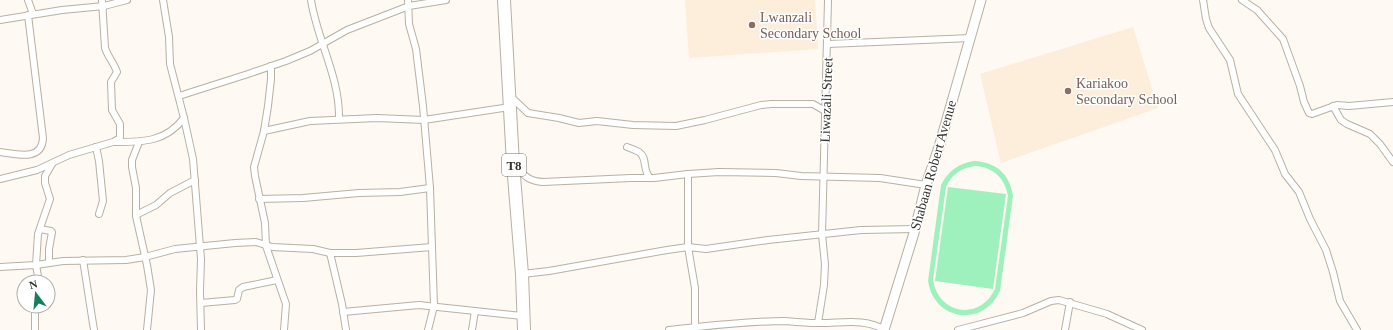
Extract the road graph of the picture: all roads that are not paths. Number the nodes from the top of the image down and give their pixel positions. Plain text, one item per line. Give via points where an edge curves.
1 (28, 0) edge
2 (127, 0) edge
3 (163, 0) edge
4 (311, 0) edge
5 (446, 0) edge
6 (504, 0) edge
7 (828, 0) edge
8 (981, 0) edge
9 (1203, 0) edge
10 (1242, 0) edge
11 (103, 3) edge
12 (408, 3) edge
13 (31, 14) junction
14 (0, 20) edge
15 (971, 38) junction
16 (322, 44) junction
17 (828, 44) junction
18 (271, 66) junction
19 (179, 96) junction
20 (510, 101) junction
21 (1393, 102) edge
22 (1333, 106) junction
23 (825, 111) junction
24 (184, 118) junction
25 (339, 119) junction
26 (424, 120) junction
27 (264, 131) junction
28 (113, 142) junction
29 (139, 142) junction
30 (96, 147) junction
31 (626, 147) dead end
32 (0, 152) edge
33 (1393, 162) edge
34 (52, 164) junction
35 (514, 164) junction
36 (688, 174) junction
37 (824, 176) junction
38 (3, 178) edge
39 (650, 178) junction
40 (195, 180) junction
41 (0, 183) edge
42 (926, 185) junction
43 (430, 188) junction
44 (259, 199) junction
45 (99, 214) dead end
46 (136, 215) junction
47 (40, 229) junction
48 (915, 229) junction
49 (822, 235) junction
50 (266, 246) junction
51 (200, 247) junction
52 (432, 247) junction
53 (688, 247) junction
54 (330, 253) junction
55 (145, 257) junction
56 (83, 260) junction
57 (49, 263) junction
58 (36, 265) junction
59 (0, 267) edge
60 (38, 274) edge
61 (522, 274) junction
62 (278, 280) junction
63 (1070, 302) junction
64 (201, 303) junction
65 (434, 306) junction
66 (474, 310) junction
67 (343, 312) junction
68 (35, 314) edge
69 (522, 316) junction
70 (986, 322) junction
71 (745, 323) junction
72 (818, 323) junction
73 (695, 329) edge
74 (35, 330) edge
75 (94, 330) edge
76 (147, 330) edge
77 (201, 330) edge
78 (284, 330) edge
79 (346, 330) edge
80 (428, 330) edge
81 (472, 330) edge
82 (524, 330) edge
83 (669, 330) edge
84 (745, 330) edge
85 (884, 330) edge
86 (958, 330) edge
87 (988, 330) edge
88 (1065, 330) edge
89 (1142, 330) edge
90 (1357, 330) edge

1 - 13 street
2 - 11 street
3 - 19 street via 170,64
4 - 16 street
5 - 12 street
6 - 20 highway, T8
7 - 17 street, Liwazali Street
8 - 15 street, Shabaan Robert Avenue
9 - 90 street via 1209,28 1230,60 1238,94 1275,150 1285,174 1299,192 1326,250 1338,295
10 - 22 street via 1258,10 1283,39 1307,112 1312,114
11 - 13 street
11 - 28 street via 107,54 117,72 111,82 112,110 120,124 121,135
12 - 16 street
12 - 26 street
13 - 14 street
13 - 32 street via 43,144 31,154
15 - 17 street
15 - 42 street, Shabaan Robert Avenue
16 - 18 street
16 - 25 street via 334,82
17 - 23 street, Liwazali Street
18 - 19 street
18 - 27 street
19 - 24 street
20 - 23 street via 528,113 579,123 593,121 634,125 676,126 765,104 813,104
20 - 26 street
20 - 35 highway, T8
21 - 22 street
22 - 33 street via 1341,120 1370,134
23 - 37 street, Liwazali Street
24 - 29 street via 174,130 155,139
24 - 40 street via 191,146
25 - 26 street
25 - 27 street via 297,123
26 - 43 street
27 - 44 street via 254,167
28 - 29 street
28 - 30 street
29 - 46 street via 132,160
30 - 34 street via 61,158
30 - 45 street via 103,201
31 - 39 street via 641,154 646,174
34 - 38 street
34 - 47 street via 45,177 50,199
35 - 39 street via 524,176 533,181
35 - 61 highway, T8
36 - 37 street via 719,172
36 - 39 street
36 - 53 street
37 - 42 street via 880,178
37 - 49 street, Liwazali Street
38 - 41 street
40 - 46 street
40 - 51 street
42 - 48 street, Shabaan Robert Avenue
43 - 44 street via 400,192 359,192 303,198
43 - 52 street
44 - 50 street via 266,229
46 - 55 street
47 - 57 street via 52,232
47 - 58 street
48 - 49 street via 866,230
48 - 85 street, Shabaan Robert Avenue
49 - 53 street via 706,249
49 - 72 street, Liwazali Street via 825,271
50 - 51 street via 250,242
50 - 54 street via 314,249
50 - 62 street
51 - 55 street via 175,249
51 - 64 street
52 - 54 street
52 - 65 street
53 - 61 street
53 - 73 street via 695,288
54 - 67 street
55 - 56 street via 126,260
55 - 76 street via 151,290
56 - 57 street
56 - 75 street
57 - 58 street
58 - 59 street
58 - 60 street
61 - 69 highway, T8
62 - 64 street via 243,287 235,300
62 - 78 street via 286,304
63 - 70 street via 1051,301 1023,313
63 - 88 street
63 - 89 street via 1107,314
64 - 77 street
65 - 66 street
65 - 67 street via 403,306
65 - 80 street
66 - 69 street
66 - 81 street
67 - 79 street
68 - 74 street
69 - 82 highway, T8
70 - 86 street
70 - 87 street
71 - 72 street
71 - 73 street
71 - 84 street
72 - 85 street via 867,323
73 - 83 street

